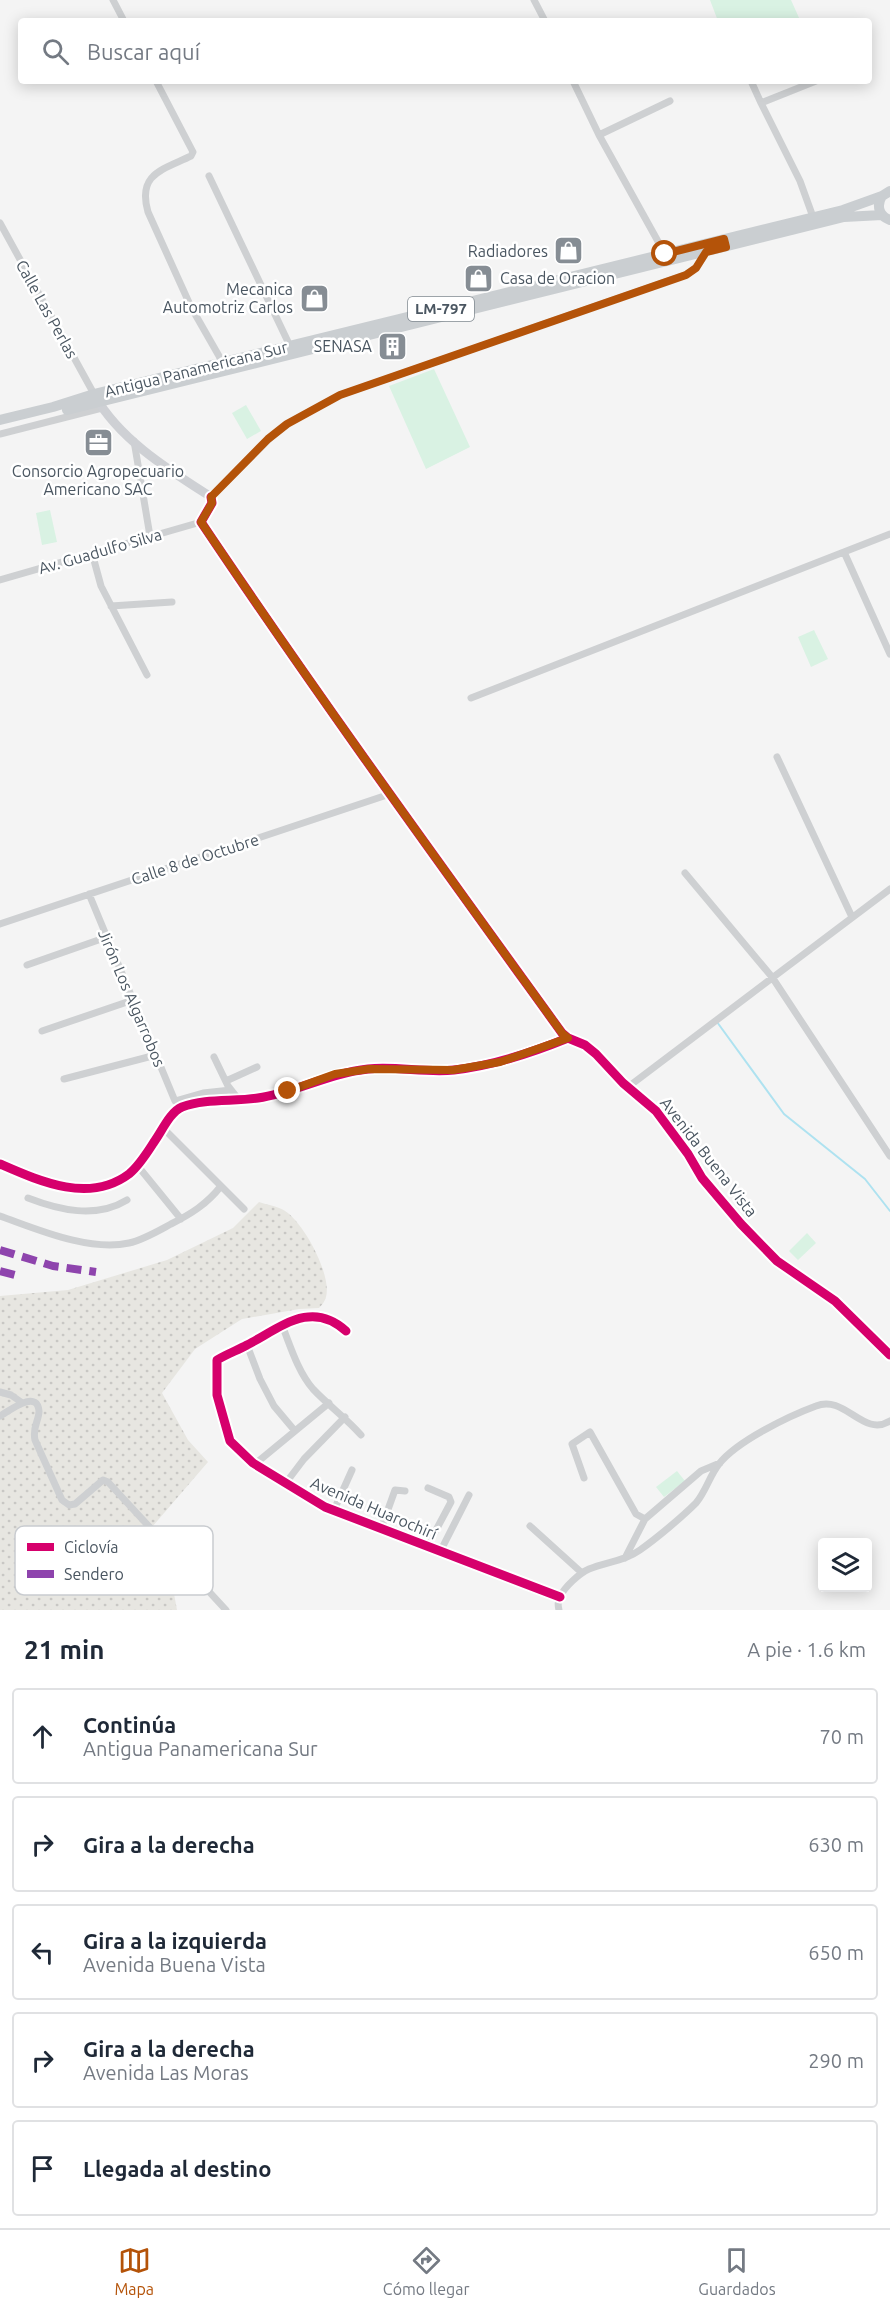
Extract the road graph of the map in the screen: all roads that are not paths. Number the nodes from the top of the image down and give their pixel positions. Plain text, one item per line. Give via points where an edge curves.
1 (113, 0) edge
2 (534, 0) edge
3 (122, 18) edge
4 (543, 18) edge
5 (158, 84) edge
6 (574, 84) edge
7 (752, 84) edge
8 (808, 84) edge
9 (670, 101) dead end
10 (761, 103) junction
11 (598, 135) junction
12 (209, 176) dead end
13 (886, 193) edge
14 (813, 217) junction
15 (886, 217) edge
16 (0, 223) edge
17 (890, 231) edge
18 (725, 243) junction
19 (706, 252) junction
20 (665, 254) junction
21 (438, 314) junction
22 (290, 346) junction
23 (223, 363) junction
24 (98, 401) junction
25 (0, 420) edge
26 (0, 427) edge
27 (0, 434) edge
28 (134, 441) junction
29 (211, 497) junction
30 (201, 522) junction
31 (890, 534) edge
32 (150, 536) junction
33 (844, 552) junction
34 (93, 553) junction
35 (0, 580) edge
36 (172, 602) dead end
37 (111, 606) junction
38 (890, 654) edge
39 (147, 675) dead end
40 (471, 698) dead end
41 (777, 757) dead end
42 (390, 794) junction
43 (685, 873) dead end
44 (890, 889) edge
45 (89, 894) junction
46 (852, 916) junction
47 (0, 924) edge
48 (107, 937) junction
49 (27, 965) dead end
50 (772, 977) junction
51 (133, 1000) junction
52 (42, 1031) dead end
53 (568, 1038) junction
54 (156, 1055) junction
55 (214, 1058) dead end
56 (257, 1067) dead end
57 (64, 1079) dead end
58 (225, 1081) junction
59 (628, 1087) junction
60 (231, 1090) junction
61 (239, 1100) junction
62 (164, 1128) junction
63 (890, 1156) edge
64 (0, 1164) edge
65 (137, 1165) junction
66 (221, 1186) junction
67 (28, 1198) dead end
68 (127, 1200) dead end
69 (244, 1209) dead end
70 (0, 1216) edge
71 (181, 1219) junction
72 (282, 1325) junction
73 (346, 1331) dead end
74 (247, 1345) junction
75 (890, 1355) edge
76 (0, 1392) edge
77 (21, 1402) junction
78 (329, 1402) junction
79 (0, 1416) edge
80 (345, 1417) junction
81 (890, 1421) edge
82 (295, 1431) junction
83 (361, 1435) dead end
84 (720, 1463) junction
85 (255, 1464) junction
86 (352, 1470) dead end
87 (584, 1478) dead end
88 (285, 1484) junction
89 (428, 1488) dead end
90 (405, 1491) dead end
91 (469, 1495) dead end
92 (334, 1510) junction
93 (645, 1519) junction
94 (149, 1526) edge
95 (530, 1526) dead end
96 (381, 1529) junction
97 (427, 1547) junction
98 (440, 1552) junction
99 (625, 1558) junction
100 (582, 1574) junction
101 (212, 1595) edge
102 (560, 1597) junction
103 (226, 1610) edge
104 (559, 1610) edge

1 - 3 street
2 - 4 street
5 - 23 street via 193,152 149,179 144,196 191,307
6 - 11 street
7 - 10 street
8 - 10 street
9 - 11 street
10 - 14 street via 800,181
11 - 20 street
12 - 22 street
13 - 14 main road, Antigua Panamericana Sur / LM-797
13 - 15 main road, LM-797 via 878,207
14 - 18 main road, Antigua Panamericana Sur / LM-797
15 - 17 main road, LM-797
15 - 18 main road, Antigua Panamericana Sur / LM-797 via 844,217
16 - 24 street, Calle Las Perlas
18 - 19 main road, Antigua Panamericana Sur / LM-797
18 - 20 main road, Antigua Panamericana Sur / LM-797
19 - 21 main road, Antigua Panamericana Sur / LM-797
19 - 29 street via 686,275 340,395 268,439
20 - 21 main road, Antigua Panamericana Sur / LM-797
21 - 22 main road, Antigua Panamericana Sur / LM-797
21 - 24 main road, Antigua Panamericana Sur / LM-797
22 - 23 main road, Antigua Panamericana Sur / LM-797
23 - 24 main road, Antigua Panamericana Sur / LM-797
24 - 25 main road, Antigua Panamericana Sur / LM-797
24 - 26 main road, Antigua Panamericana Sur / LM-797
24 - 27 street
24 - 28 street via 107,416
28 - 29 street
28 - 32 street
29 - 30 street via 212,503
30 - 32 street, Av. Guadulfo Silva
30 - 42 street, Avenida Buena Vista
31 - 33 street
32 - 34 street, Av. Guadulfo Silva
33 - 38 street
33 - 40 street
34 - 35 street, Av. Guadulfo Silva
34 - 37 street via 101,586
36 - 37 street
37 - 39 street
41 - 46 street
42 - 45 street, Calle 8 de Octubre
42 - 53 street, Avenida Buena Vista
43 - 50 street
44 - 46 street
45 - 47 street, Calle 8 de Octubre
45 - 48 street, Jirón Los Algarrobos
46 - 50 street
48 - 49 street
48 - 51 street, Jirón Los Algarrobos
50 - 59 street
50 - 63 street
51 - 52 street
51 - 54 street, Jirón Los Algarrobos
53 - 59 street, Avenida Buena Vista via 585,1045
53 - 61 street via 500,1062 453,1070 369,1069 335,1074 288,1091
54 - 57 street
54 - 60 street, Jirón Los Algarrobos via 175,1101
55 - 58 street
56 - 58 street
58 - 60 street
59 - 75 street, Avenida Buena Vista via 662,1118 702,1178 777,1261 835,1301
60 - 61 street
61 - 62 street via 183,1107 176,1110
62 - 65 street
62 - 66 street
64 - 65 street via 39,1180 74,1188 97,1188 111,1183
65 - 71 street
66 - 69 street
66 - 71 street via 209,1202
67 - 68 street via 55,1208 89,1211 115,1208
70 - 71 street via 72,1240 97,1244 128,1244
72 - 73 street via 301,1316 320,1317 338,1323
72 - 74 street
72 - 78 street via 312,1388
74 - 82 street via 274,1406
74 - 85 street, Avenida Huarochirí via 216,1362 217,1395 230,1442
76 - 77 street
77 - 79 street
77 - 94 street via 33,1402 39,1409 33,1431 35,1440 62,1500 69,1505 75,1503 103,1480
78 - 80 street
78 - 82 street
80 - 83 street
80 - 88 street
81 - 84 street via 880,1426 869,1425 832,1403 820,1404 750,1439
82 - 85 street
84 - 93 street via 701,1471
84 - 99 street via 696,1502 639,1551
85 - 88 street, Avenida Huarochirí
86 - 92 street
87 - 93 street via 572,1444 590,1432 631,1507
88 - 92 street, Avenida Huarochirí
89 - 97 street via 449,1497 451,1502
90 - 96 street via 396,1490
91 - 98 street
92 - 96 street, Avenida Huarochirí
93 - 99 street
95 - 100 street
96 - 97 street, Avenida Huarochirí
97 - 98 street, Avenida Huarochirí
98 - 102 street, Avenida Huarochirí
99 - 100 street
100 - 102 street
101 - 103 street
102 - 104 street

